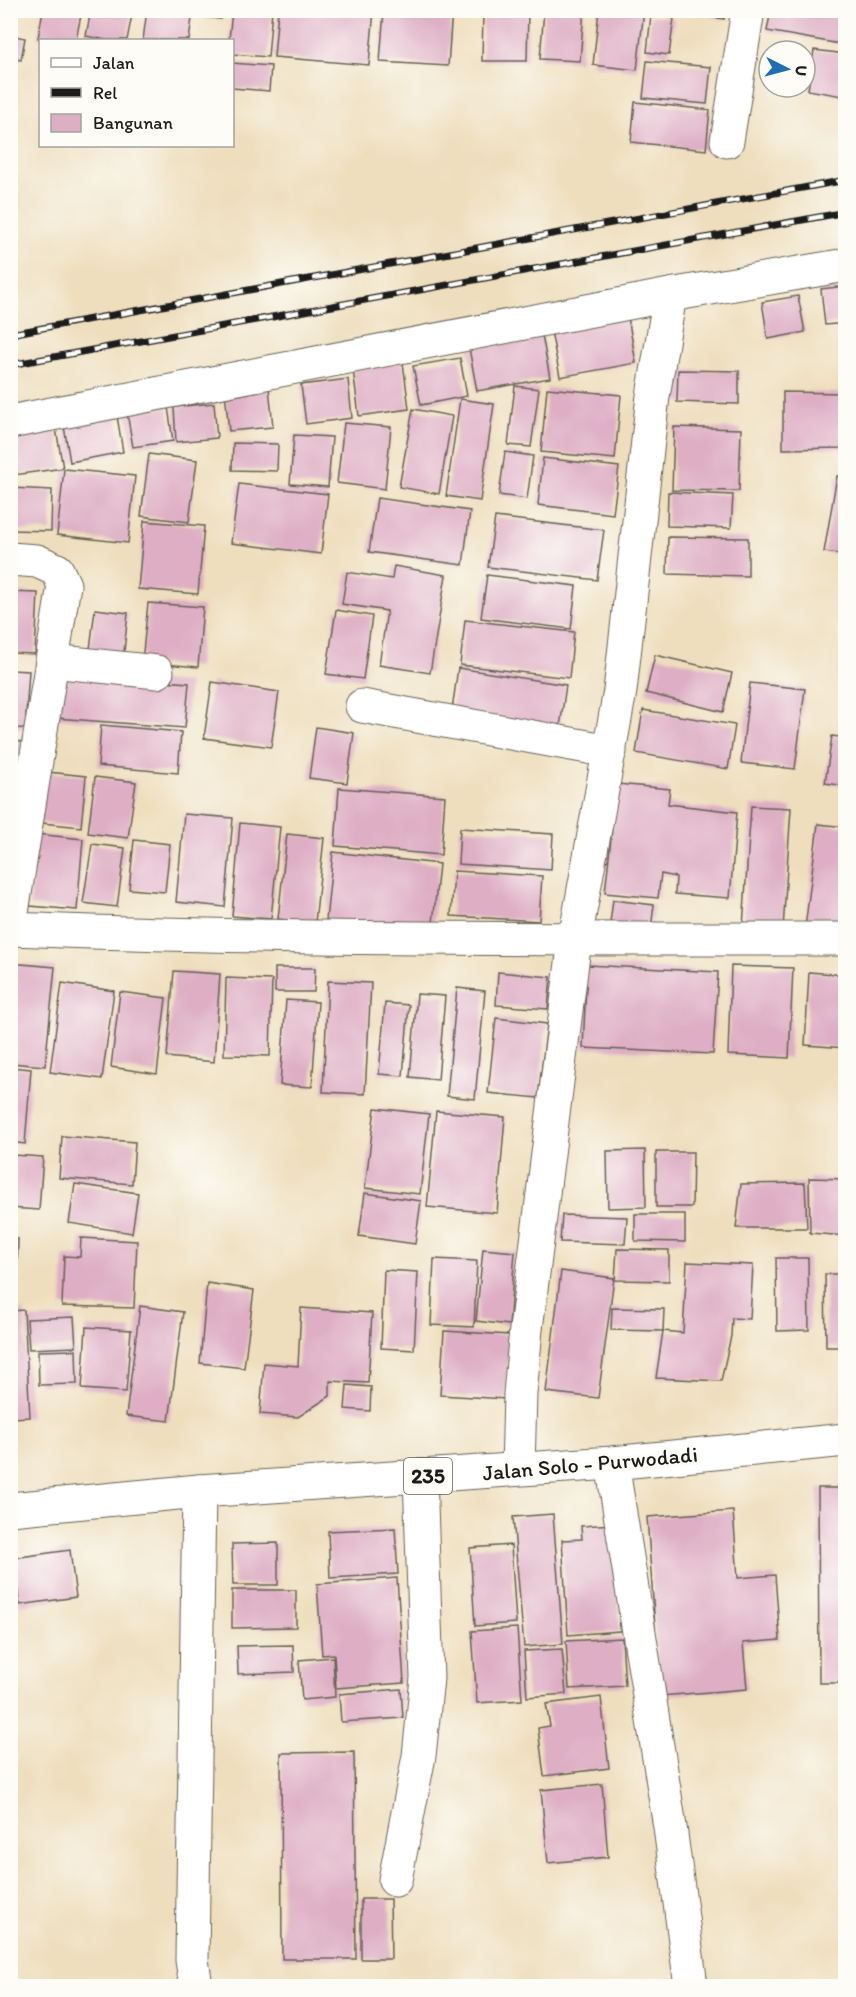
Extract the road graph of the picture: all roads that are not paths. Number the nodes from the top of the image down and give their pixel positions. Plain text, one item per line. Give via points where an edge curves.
1 (748, 10) edge
2 (727, 141) dead end
3 (846, 265) edge
4 (670, 295) junction
5 (10, 422) edge
6 (10, 559) edge
7 (52, 661) junction
8 (157, 672) dead end
9 (363, 706) dead end
10 (610, 751) junction
11 (10, 927) edge
12 (576, 939) junction
13 (846, 939) edge
14 (846, 1440) edge
15 (612, 1463) junction
16 (518, 1469) junction
17 (420, 1476) junction
18 (200, 1491) junction
19 (10, 1509) edge
20 (395, 1881) dead end
21 (196, 1986) edge
22 (692, 1986) edge

1 - 2 street
3 - 4 street
4 - 5 street
4 - 10 street via 653,396
6 - 7 street via 37,561 57,570 64,585
7 - 8 street
7 - 11 street
9 - 10 street
10 - 12 street
11 - 12 street via 120,933
12 - 13 street
12 - 16 street via 526,1329
14 - 15 street, Jalan Solo - Purwodadi / 235
15 - 16 street, Jalan Solo - Purwodadi / 235
15 - 22 street
16 - 17 street, Jalan Solo - Purwodadi / 235
17 - 18 street, Jalan Solo - Purwodadi / 235
17 - 20 street via 427,1678 419,1756
18 - 19 street, Jalan Solo - Purwodadi / 235
18 - 21 street via 192,1960

